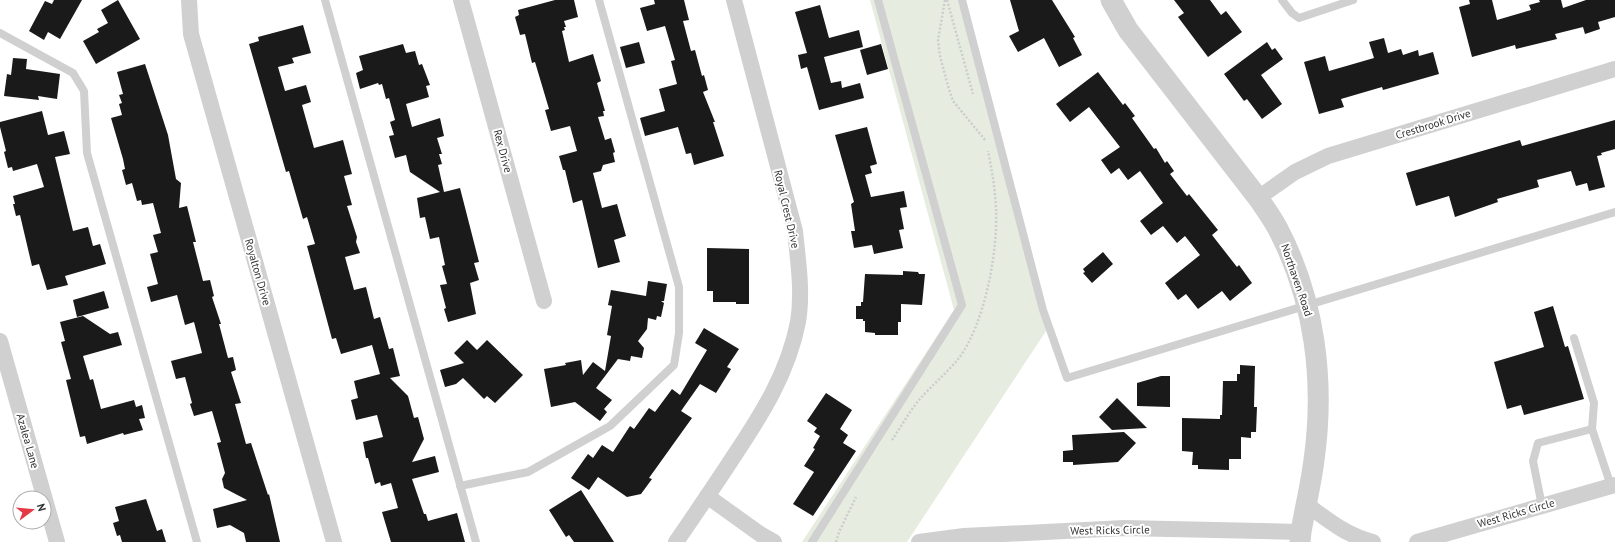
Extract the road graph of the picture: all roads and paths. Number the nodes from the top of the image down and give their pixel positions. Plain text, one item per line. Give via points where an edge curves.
1 (189, 0) edge
2 (325, 0) edge
3 (461, 0) edge
4 (599, 0) edge
5 (734, 0) edge
6 (878, 0) edge
7 (945, 0) edge
8 (962, 0) edge
9 (1111, 0) edge
10 (1282, 0) edge
11 (1353, 0) edge
12 (0, 33) edge
13 (1615, 69) edge
14 (986, 141) dead end
15 (1258, 198) junction
16 (1615, 212) edge
17 (544, 301) dead end
18 (1307, 305) junction
19 (1574, 338) dead end
20 (0, 341) edge
21 (1592, 429) junction
22 (460, 486) junction
23 (1613, 486) edge
24 (707, 496) junction
25 (1306, 504) junction
26 (1542, 506) junction
27 (1301, 537) edge
28 (57, 542) edge
29 (196, 542) edge
30 (334, 542) edge
31 (476, 542) edge
32 (676, 542) edge
33 (774, 542) edge
34 (812, 542) edge
35 (919, 542) edge
36 (1373, 542) edge
37 (1417, 542) edge

1 - 30 street, Royalton Drive via 191,34
2 - 22 lane
3 - 17 street, Rex Drive
4 - 22 lane via 679,287 679,333 674,365 610,426 569,450 528,472
5 - 24 street, Royal Crest Drive via 795,231 800,298 798,322 791,351 779,381 763,412
6 - 34 lane via 962,305
7 - 14 path via 938,40 948,86 953,101
8 - 18 lane via 1043,310 1067,378
9 - 15 street, Northaven Road via 1128,30
10 - 11 lane via 1299,18
12 - 29 lane via 73,73 84,91 87,153
13 - 15 street, Crestbrook Drive via 1328,156 1295,172
15 - 18 street, Northaven Road via 1277,228 1291,258
16 - 18 lane
18 - 25 street, Northaven Road via 1317,360 1318,421
19 - 21 lane via 1594,403
20 - 28 street, Azalea Lane
21 - 23 lane
21 - 26 lane via 1538,443 1533,460
22 - 31 lane
23 - 26 street, West Ricks Circle
24 - 32 street, Royal Crest Drive
24 - 33 street
25 - 27 street, Northaven Road
25 - 36 street via 1341,529
26 - 37 street, West Ricks Circle
27 - 35 street, West Ricks Circle via 1124,528 964,536

